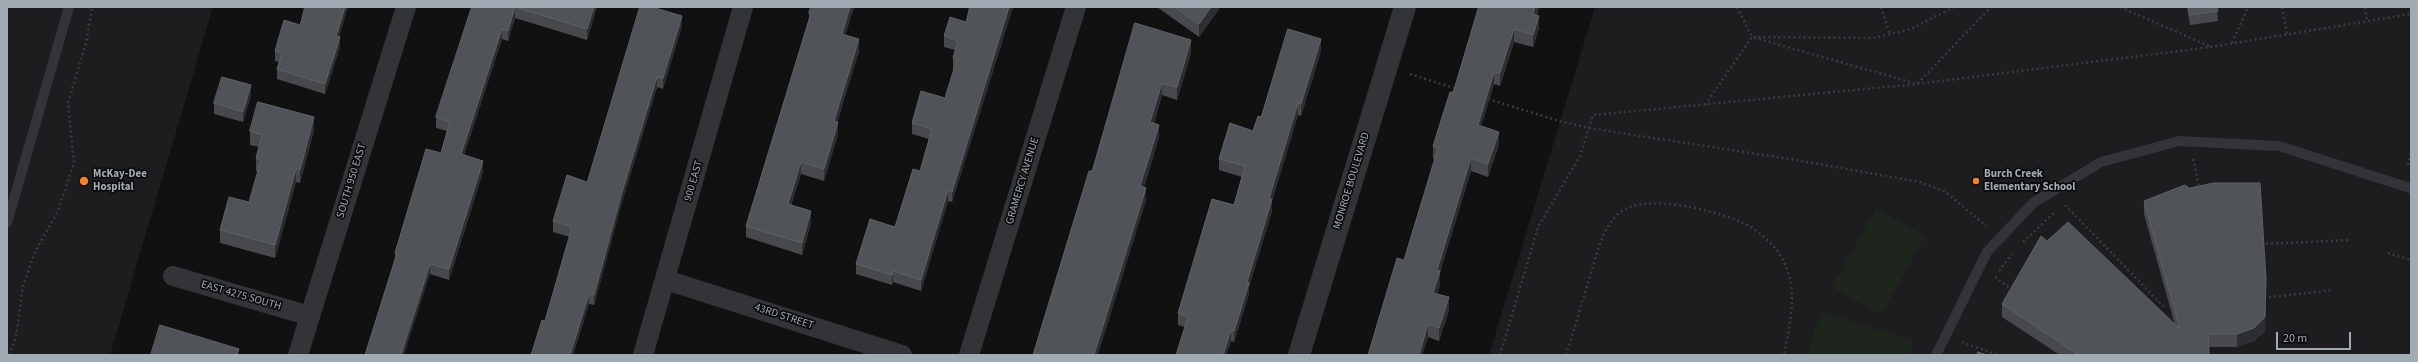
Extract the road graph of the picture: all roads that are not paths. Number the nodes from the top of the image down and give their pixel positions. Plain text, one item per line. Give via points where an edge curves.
1 (69, 7) edge
2 (406, 7) edge
3 (743, 7) edge
4 (1076, 7) edge
5 (1405, 7) edge
6 (2410, 188) edge
7 (7, 223) edge
8 (173, 276) dead end
9 (666, 280) junction
10 (310, 316) junction
11 (298, 355) edge
12 (643, 355) edge
13 (902, 355) edge
14 (970, 355) edge
15 (1299, 355) edge
16 (1936, 355) edge

1 - 7 lane
2 - 10 street, SOUTH 950 EAST
3 - 9 street, 900 EAST
4 - 14 street, GRAMERCY AVENUE
5 - 15 street, MONROE BOULEVARD
6 - 16 lane via 2280,146 2178,141 2101,162 2033,203 1988,252
8 - 10 street, EAST 4275 SOUTH
9 - 12 street, 900 EAST
9 - 13 street, 43RD STREET
10 - 11 street, SOUTH 950 EAST

